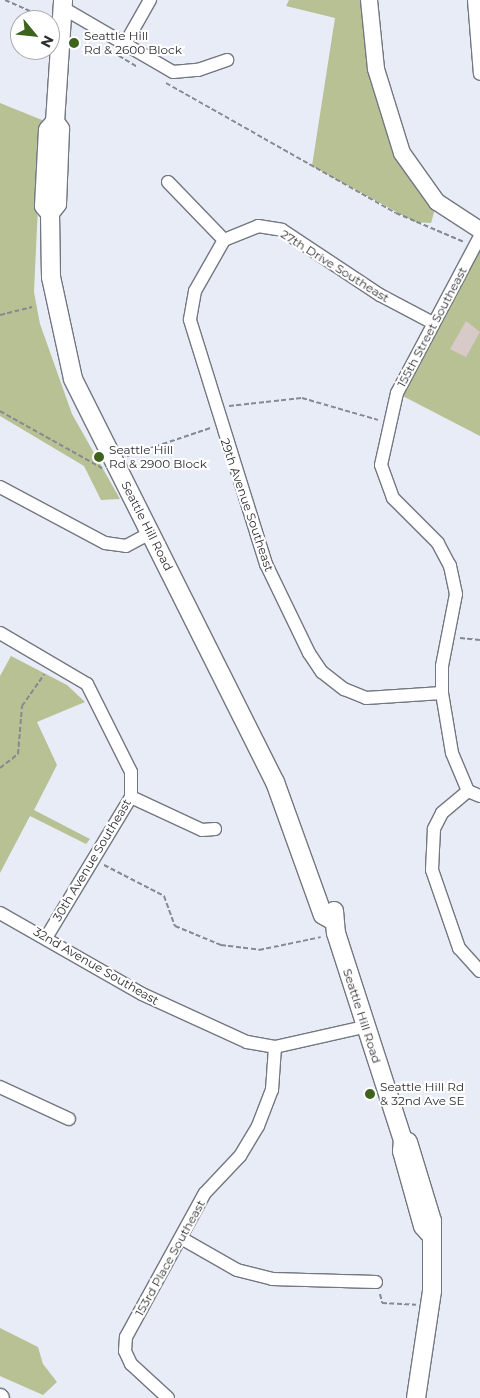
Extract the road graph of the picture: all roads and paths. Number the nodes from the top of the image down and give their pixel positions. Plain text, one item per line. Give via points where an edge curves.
1 (5, 0) edge
2 (150, 0) edge
3 (369, 0) edge
4 (474, 0) edge
5 (63, 4) edge
6 (28, 10) edge
7 (125, 44) junction
8 (104, 47) dead end
9 (227, 60) dead end
10 (146, 71) dead end
11 (480, 74) edge
12 (158, 78) dead end
13 (168, 182) dead end
14 (477, 234) edge
15 (224, 240) junction
16 (32, 307) dead end
17 (0, 315) edge
18 (433, 323) junction
19 (214, 408) junction
20 (0, 411) edge
21 (388, 423) junction
22 (219, 425) junction
23 (127, 456) dead end
24 (105, 468) dead end
25 (0, 486) edge
26 (150, 533) junction
27 (0, 633) edge
28 (449, 637) junction
29 (480, 640) edge
30 (52, 661) junction
31 (442, 693) junction
32 (0, 768) edge
33 (474, 793) edge
34 (132, 797) junction
35 (215, 829) dead end
36 (93, 859) junction
37 (0, 913) edge
38 (46, 936) junction
39 (323, 936) dead end
40 (480, 971) edge
41 (364, 1027) junction
42 (275, 1047) junction
43 (0, 1086) edge
44 (69, 1119) dead end
45 (181, 1238) junction
46 (376, 1282) joint
47 (430, 1306) junction
48 (168, 1398) edge
49 (416, 1398) edge

1 - 6 path
2 - 7 street
3 - 14 street via 376,69 402,153 437,202
4 - 11 street
5 - 7 street
5 - 26 main road, Seattle Hill Road via 54,122 60,130 57,204 50,213 51,277 73,379
7 - 9 street via 173,72 198,70
8 - 10 path
12 - 14 path via 396,213 463,242
13 - 15 street
14 - 18 street, 155th Street Southeast
15 - 18 street, 27th Drive Southeast via 258,226 282,230 380,295
15 - 19 street, 29th Avenue Southeast via 195,291 190,320
16 - 17 path
18 - 21 street, 155th Street Southeast via 397,392
19 - 21 path via 302,398
19 - 22 street, 29th Avenue Southeast
20 - 24 path via 96,468
21 - 28 street, 155th Street Southeast via 381,466 393,498 438,543 450,566 456,594
22 - 23 path
22 - 31 street, 29th Avenue Southeast via 266,564 322,672 344,689 366,698
25 - 26 street via 105,543 126,546
26 - 41 main road, Seattle Hill Road via 294,824 302,829 334,911 332,920
27 - 30 street, 30th Avenue Southeast
28 - 29 path
28 - 31 street, 155th Street Southeast
30 - 32 path via 22,706 18,754
30 - 34 street, 30th Avenue Southeast via 87,684 131,772
31 - 33 street, 155th Street Southeast via 452,752
33 - 40 street via 442,813 434,830 432,870 459,948
34 - 35 street via 202,830
34 - 36 street, 30th Avenue Southeast
36 - 38 street, 30th Avenue Southeast
36 - 39 path via 164,896 175,926 221,945 258,950
37 - 38 street, 32nd Avenue Southeast
38 - 42 street, 32nd Avenue Southeast via 142,994 212,1029
41 - 42 street, 32nd Avenue Southeast
41 - 47 main road, Seattle Hill Road via 404,1140 412,1144 427,1191 432,1221 429,1233
42 - 45 street, 153rd Place Southeast via 272,1090 258,1126 240,1156 205,1193
43 - 44 street
45 - 46 street via 237,1270 272,1279
45 - 48 street, 153rd Place Southeast via 126,1337 124,1351 131,1364
46 - 47 path via 382,1303
47 - 49 main road, Seattle Hill Road

